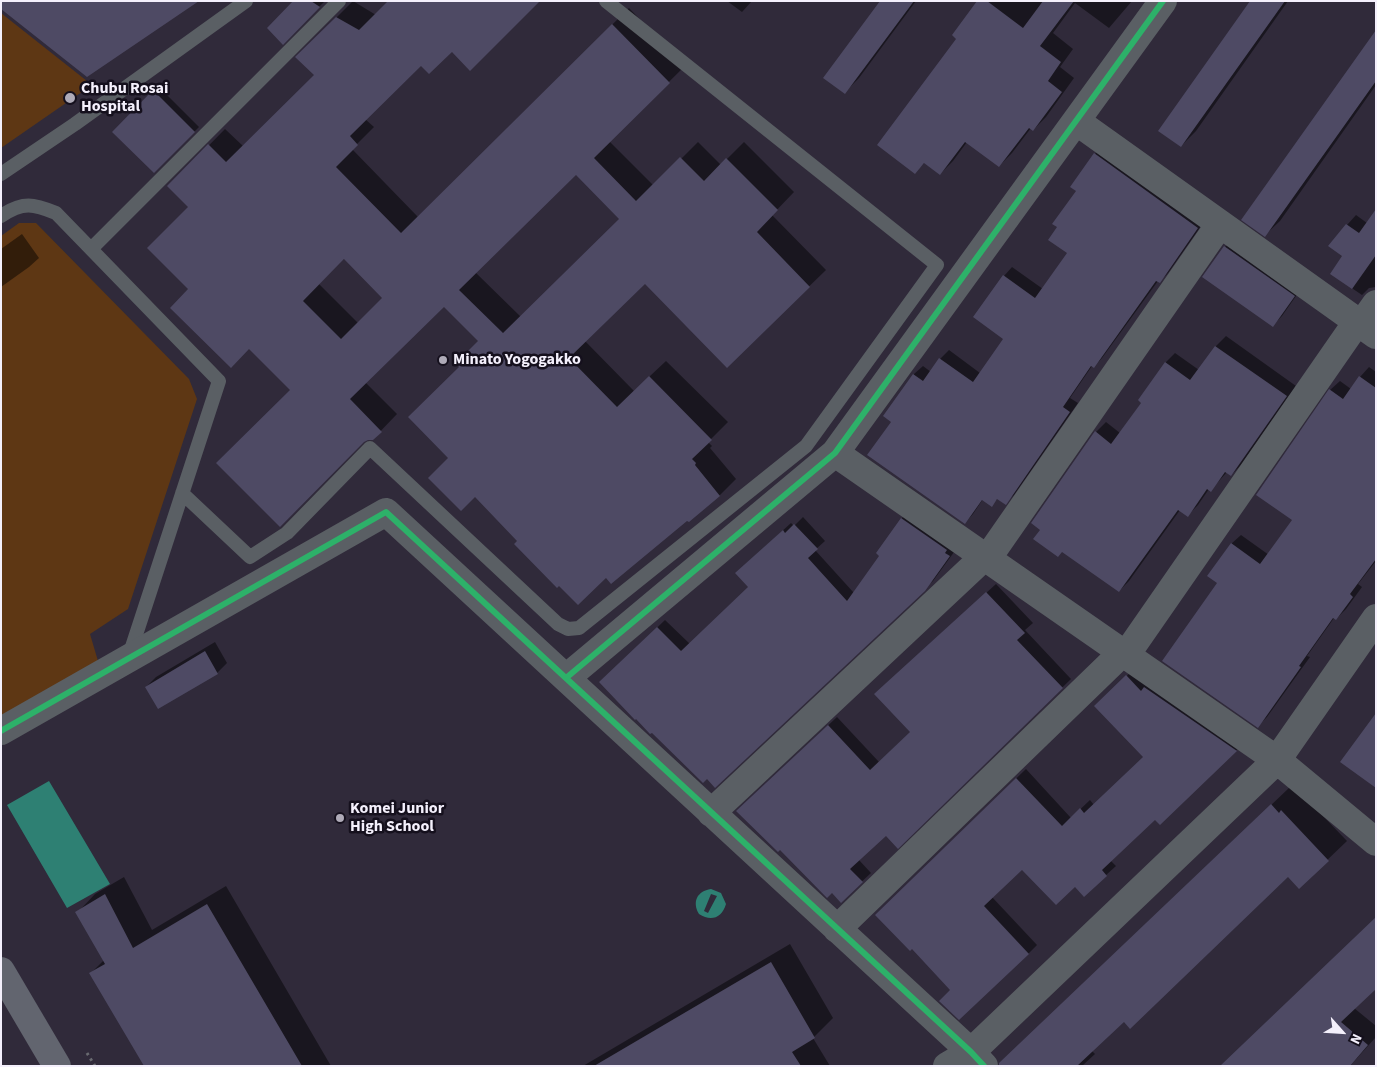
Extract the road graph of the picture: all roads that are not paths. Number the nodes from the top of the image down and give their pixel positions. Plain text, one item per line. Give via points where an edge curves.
1 (246, 1) edge
2 (338, 1) edge
3 (606, 1) edge
4 (1163, 1) edge
5 (1076, 121) junction
6 (1, 174) edge
7 (1, 216) edge
8 (1220, 224) junction
9 (91, 248) junction
10 (1367, 321) edge
11 (835, 453) junction
12 (182, 493) junction
13 (986, 558) junction
14 (1376, 618) edge
15 (1124, 654) junction
16 (128, 659) junction
17 (566, 678) junction
18 (1, 731) edge
19 (1277, 760) junction
20 (712, 813) junction
21 (1376, 842) edge
22 (837, 929) junction
23 (1, 971) edge
24 (977, 1059) edge
25 (57, 1066) edge
26 (947, 1066) edge

1 - 6 lane
2 - 9 lane
3 - 12 lane via 937,266 806,446 579,628 568,629 558,624 370,448 288,533 250,557
4 - 5 street
5 - 8 street
5 - 11 street
7 - 9 lane via 12,208 34,204 56,213
8 - 10 street
8 - 13 street
9 - 12 lane via 219,381
10 - 15 street
11 - 13 street
11 - 17 street
12 - 16 lane
13 - 15 street
13 - 20 street
14 - 19 street
15 - 19 street
15 - 22 street
16 - 17 street via 386,512
16 - 18 street
17 - 20 street
19 - 21 street
19 - 24 street
20 - 22 street
22 - 24 street
23 - 25 highway
24 - 26 street

